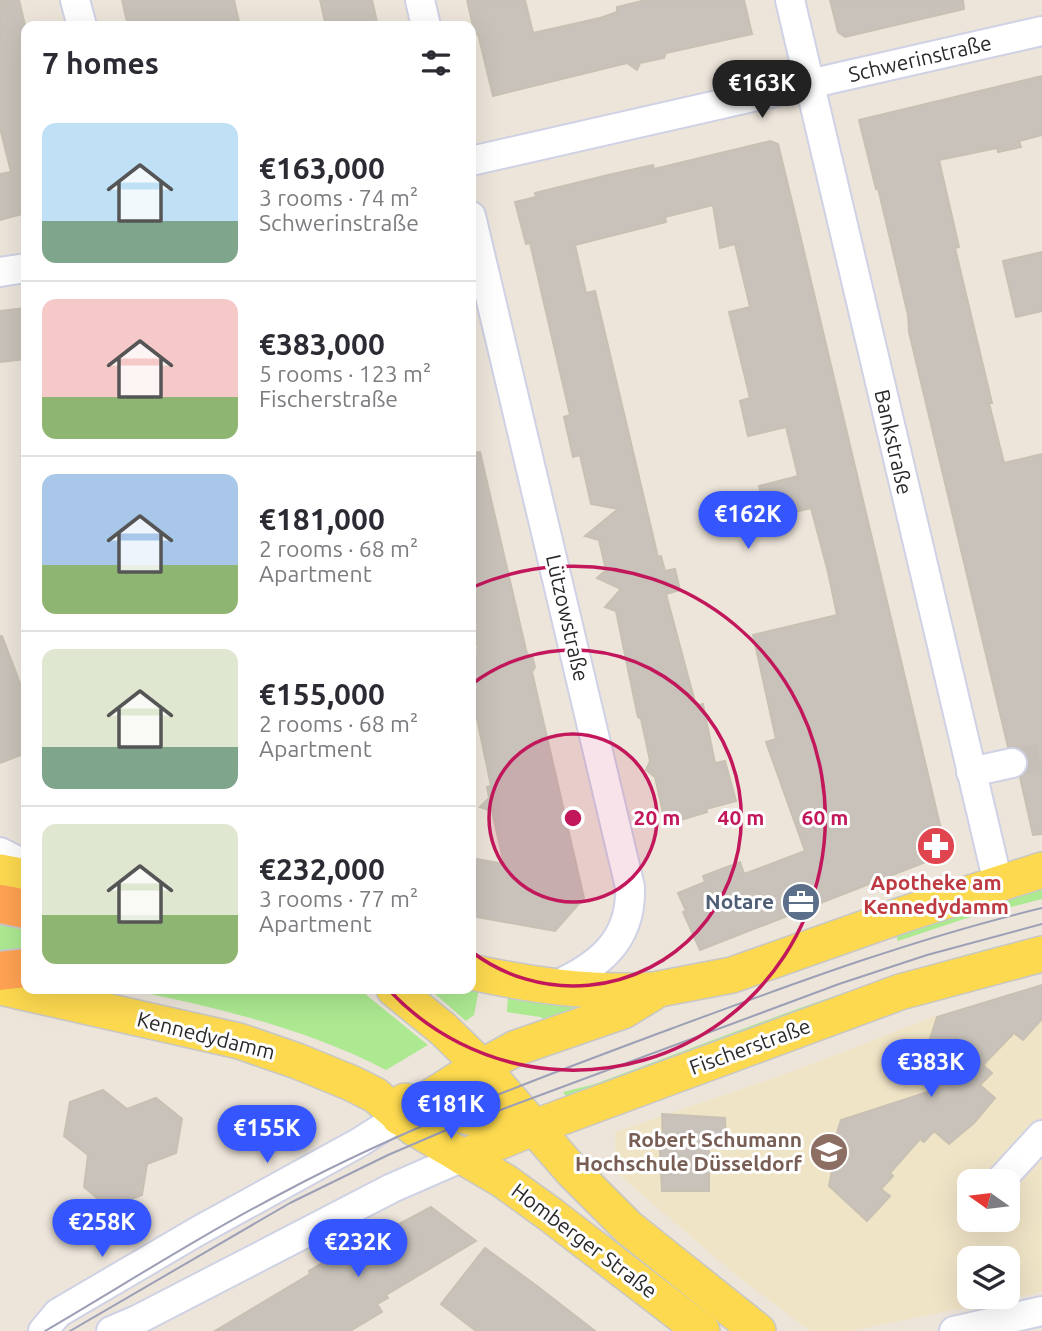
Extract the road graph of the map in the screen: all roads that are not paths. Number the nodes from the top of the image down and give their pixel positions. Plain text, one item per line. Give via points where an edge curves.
1 (75, 0) edge
2 (420, 0) edge
3 (790, 0) edge
4 (81, 21) edge
5 (425, 21) edge
6 (1042, 31) edge
7 (808, 85) junction
8 (476, 160) edge
9 (476, 237) edge
10 (21, 269) edge
11 (0, 272) edge
12 (1012, 763) tunnel mouth
13 (971, 772) junction
14 (0, 852) edge
15 (21, 862) edge
16 (1042, 870) edge
17 (0, 873) edge
18 (21, 876) edge
19 (999, 883) junction
20 (0, 904) edge
21 (21, 908) edge
22 (1042, 954) edge
23 (21, 969) edge
24 (0, 971) edge
25 (476, 973) edge
26 (0, 987) edge
27 (552, 987) junction
28 (659, 989) junction
29 (21, 992) edge
30 (31, 994) edge
31 (400, 994) edge
32 (481, 1066) junction
33 (398, 1105) junction
34 (535, 1127) junction
35 (1042, 1135) edge
36 (463, 1157) junction
37 (1011, 1169) edge
38 (1042, 1311) edge
39 (43, 1331) edge
40 (111, 1331) edge
41 (702, 1331) edge
42 (758, 1331) edge
43 (954, 1331) edge

1 - 4 street
2 - 5 street
3 - 7 street, Bankstraße
6 - 7 street, Schwerinstraße
7 - 8 street, Schwerinstraße
7 - 13 street, Bankstraße
9 - 27 street, Lützowstraße via 630,887 627,921 612,947 589,967
10 - 11 street
12 - 13 street
13 - 19 street, Bankstraße
14 - 15 street
16 - 19 main road
17 - 18 main road
19 - 28 main road via 732,975
20 - 21 highway
22 - 34 main road, Fischerstraße via 900,992
23 - 24 highway
25 - 27 main road
26 - 29 main road, Kennedydamm
27 - 28 main road
28 - 32 main road via 623,1011 516,1048
30 - 33 main road, Kennedydamm via 239,1041 297,1060
31 - 32 main road
32 - 33 main road
32 - 34 main road, Homberger Straße
33 - 34 main road
33 - 36 main road, Homberger Straße
33 - 39 street via 360,1142 58,1313
34 - 36 main road, Fischerstraße
34 - 42 main road, Homberger Straße via 629,1228
35 - 37 street
36 - 40 street via 392,1188
36 - 41 main road, Homberger Straße via 551,1214
38 - 43 street

